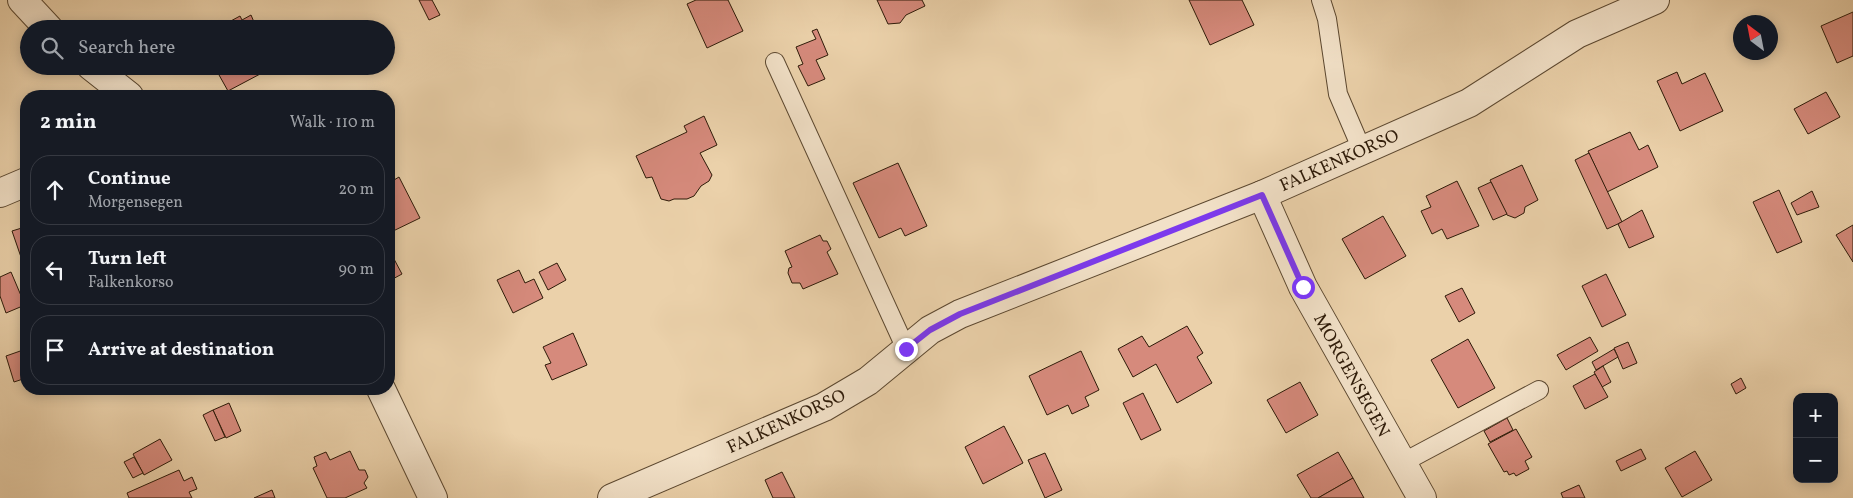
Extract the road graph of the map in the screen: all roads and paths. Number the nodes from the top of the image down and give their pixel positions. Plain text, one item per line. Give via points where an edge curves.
1 (22, 0) edge
2 (1321, 0) edge
3 (1655, 0) edge
4 (41, 20) edge
5 (775, 62) dead end
6 (102, 75) edge
7 (121, 90) edge
8 (1362, 150) junction
9 (20, 185) edge
10 (0, 193) edge
11 (1262, 195) junction
12 (906, 349) junction
13 (1539, 390) dead end
14 (384, 395) edge
15 (1402, 463) junction
16 (433, 498) edge
17 (612, 498) edge
18 (1422, 498) edge

1 - 4 street
2 - 8 lane via 1327,19 1338,94
3 - 8 street, FALKENKORSO via 1576,34 1469,103
5 - 12 lane
6 - 7 street
8 - 11 street, FALKENKORSO
9 - 10 street
11 - 12 street, FALKENKORSO via 960,314 930,330
11 - 15 street, MORGENSEGEN via 1303,287
12 - 17 street, FALKENKORSO via 868,381 824,407
13 - 15 lane
14 - 16 street
15 - 18 street, MORGENSEGEN

